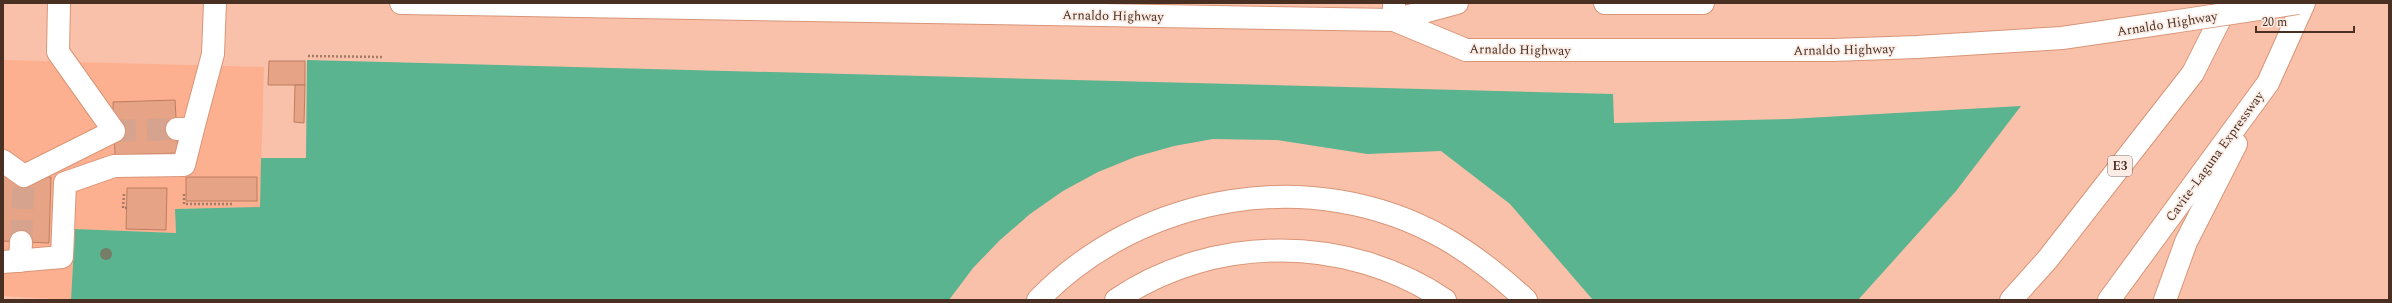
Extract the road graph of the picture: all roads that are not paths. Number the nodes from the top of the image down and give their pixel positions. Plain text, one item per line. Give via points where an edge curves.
1 (59, 3) edge
2 (214, 3) edge
3 (400, 3) edge
4 (1457, 3) edge
5 (1605, 3) edge
6 (1703, 3) edge
7 (2228, 3) edge
8 (2298, 3) edge
9 (2304, 3) edge
10 (1239, 10) edge
11 (1394, 12) edge
12 (2268, 83) junction
13 (3, 161) edge
14 (15, 255) edge
15 (1038, 300) edge
16 (1116, 300) edge
17 (1445, 300) edge
18 (1526, 300) edge
19 (2011, 300) edge
20 (2108, 300) edge
21 (2165, 300) edge

1 - 13 main road via 58,52 114,131 24,176
2 - 14 main road via 213,54 185,129 184,166 114,166 65,183 62,257
3 - 10 main road, Arnaldo Highway
4 - 11 main road, Arnaldo Highway
5 - 6 main road
7 - 19 main road, E3 via 2193,73 2047,260
8 - 11 main road, Arnaldo Highway, bridge via 2062,38 1832,50 1466,50
9 - 12 main road, Cavite–Laguna Expressway
10 - 11 main road, Arnaldo Highway
12 - 20 main road, Cavite–Laguna Expressway
12 - 21 main road via 2186,242
15 - 18 main road via 1080,262 1146,224 1219,202 1257,197 1298,197 1337,201 1410,222 1444,238 1475,257
16 - 17 main road via 1160,275 1192,263 1261,250 1296,250 1331,255 1397,273

